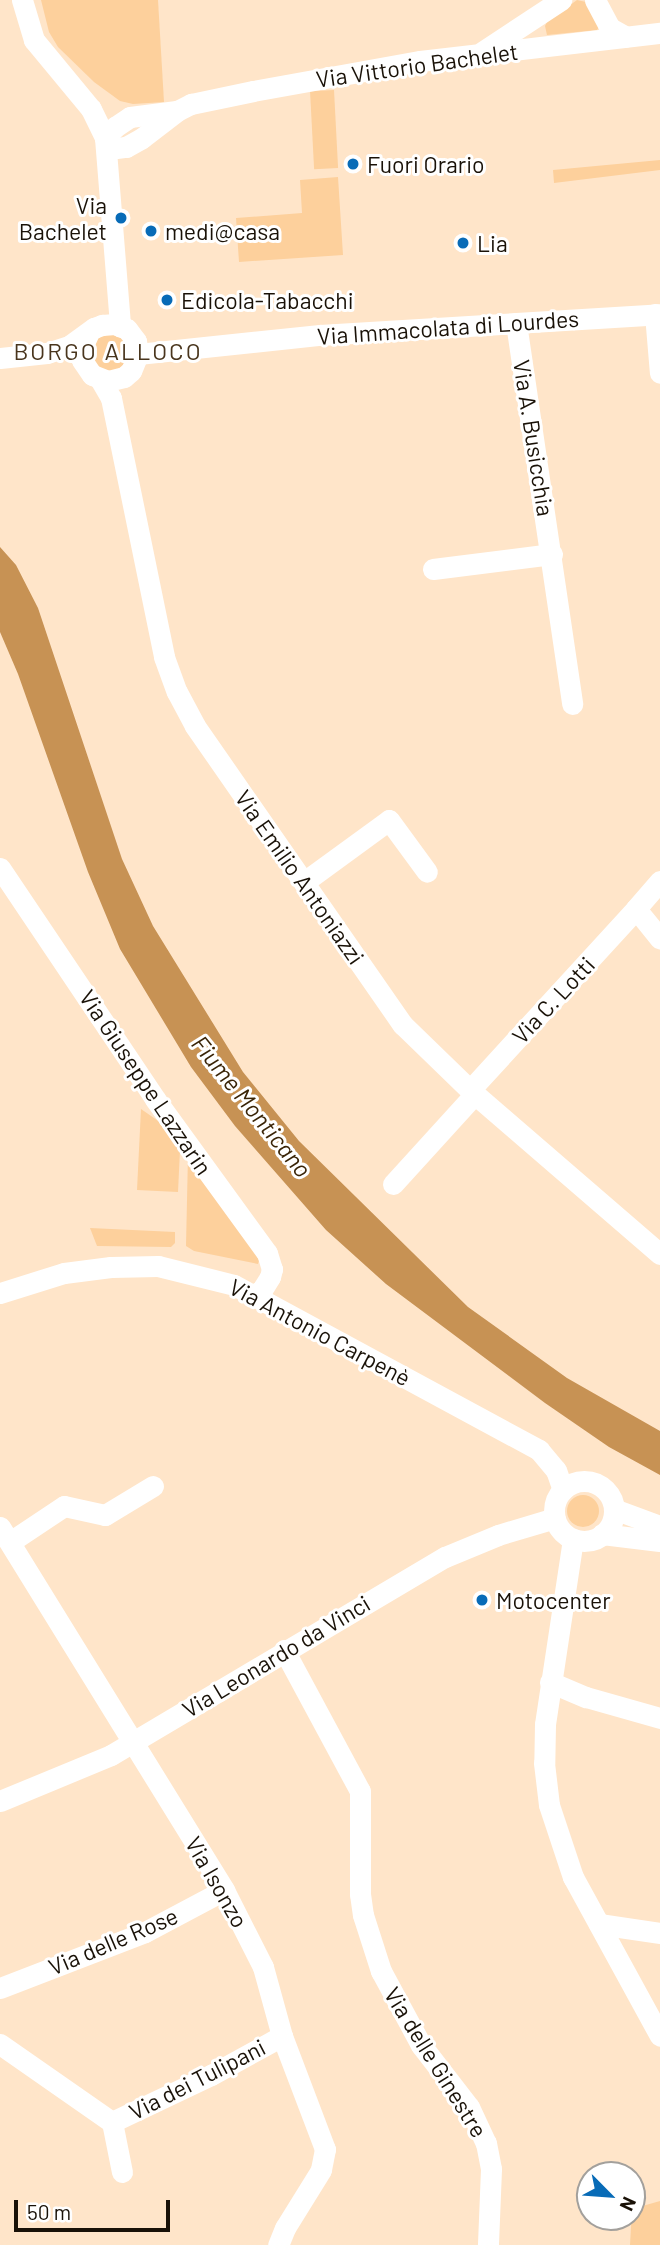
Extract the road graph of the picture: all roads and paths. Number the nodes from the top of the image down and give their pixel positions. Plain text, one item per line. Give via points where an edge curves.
1 (22, 0) edge
2 (561, 0) edge
3 (595, 0) edge
4 (660, 33) edge
5 (625, 37) junction
6 (477, 55) junction
7 (81, 95) junction
8 (177, 111) junction
9 (130, 117) junction
10 (142, 138) junction
11 (107, 144) junction
12 (110, 195) junction
13 (657, 314) edge
14 (516, 323) junction
15 (115, 325) junction
16 (88, 334) junction
17 (137, 347) junction
18 (47, 353) junction
19 (0, 358) edge
20 (660, 373) edge
21 (103, 381) junction
22 (552, 554) junction
23 (433, 569) dead end
24 (572, 704) dead end
25 (0, 868) edge
26 (427, 872) dead end
27 (660, 881) edge
28 (303, 882) junction
29 (636, 909) junction
30 (660, 939) edge
31 (473, 1092) junction
32 (393, 1184) dead end
33 (660, 1254) edge
34 (0, 1293) edge
35 (255, 1294) junction
36 (153, 1486) dead end
37 (563, 1490) junction
38 (614, 1509) junction
39 (555, 1518) junction
40 (660, 1526) edge
41 (602, 1534) junction
42 (5, 1535) edge
43 (573, 1539) junction
44 (660, 1541) edge
45 (284, 1650) junction
46 (550, 1682) junction
47 (660, 1718) edge
48 (133, 1741) junction
49 (0, 1801) edge
50 (223, 1890) junction
51 (598, 1924) junction
52 (660, 1933) edge
53 (0, 1988) edge
54 (282, 2036) junction
55 (660, 2036) edge
56 (0, 2044) edge
57 (112, 2122) junction
58 (122, 2172) dead end
59 (278, 2245) edge
60 (488, 2245) edge

1 - 7 street via 34,40
2 - 6 street
3 - 5 street via 610,28
4 - 5 street, Via Vittorio Bachelet
5 - 6 street, Via Vittorio Bachelet
6 - 8 street, Via Vittorio Bachelet via 266,88
7 - 9 street
7 - 11 street
8 - 9 street, Via Vittorio Bachelet
8 - 10 street, Via Vittorio Bachelet
9 - 11 street via 115,127
10 - 11 street, Via Vittorio Bachelet via 126,147
10 - 12 street via 125,159
11 - 12 street
12 - 15 street
13 - 14 street, Via Immacolata di Lourdes
13 - 20 street
14 - 17 street, Via Immacolata di Lourdes
14 - 22 street, Via A. Busicchia
15 - 16 street via 102,325
15 - 17 street
16 - 18 street
16 - 21 street via 82,350
17 - 21 street via 131,371
18 - 19 street
18 - 21 street
21 - 28 street, Via Emilio Antoniazzi via 164,657 177,692 195,726
22 - 23 street
22 - 24 street, Via A. Busicchia
25 - 35 street, Via Giuseppe Lazzarin via 155,1099 267,1253 270,1277
26 - 28 street via 389,820
27 - 29 street, Via C. Lotti
28 - 31 street, Via Emilio Antoniazzi via 390,1009
29 - 30 street
29 - 31 street, Via C. Lotti
31 - 32 street, Via C. Lotti
31 - 33 street, Via Emilio Antoniazzi
34 - 35 street, Via Antonio Carpenè via 64,1273 158,1266 211,1277
35 - 37 street, Via Antonio Carpenè via 538,1450 556,1470
36 - 42 street, Via Isonzo via 105,1515 64,1506
37 - 38 street via 590,1482 606,1491
37 - 39 street via 554,1508
38 - 40 street
38 - 41 street
39 - 43 street
39 - 45 street, Via Leonardo da Vinci via 445,1557
41 - 43 street via 583,1541
41 - 44 street
42 - 48 street, Via Isonzo
43 - 46 street
45 - 48 street, Via Leonardo da Vinci
45 - 60 street, Via delle Ginestre via 360,1791 360,1894 381,1971 421,2045 469,2108 486,2143 491,2169
46 - 47 street
46 - 51 street via 544,1763 549,1805 573,1877
48 - 49 street, Via Leonardo da Vinci via 111,1755
48 - 50 street, Via Isonzo
50 - 53 street, Via delle Rose via 145,1932
50 - 54 street, Via Isonzo via 263,1967
51 - 52 street
51 - 55 street
54 - 57 street, Via dei Tulipani
54 - 59 street, Via Isonzo via 325,2149 325,2160
56 - 57 street
57 - 58 street

